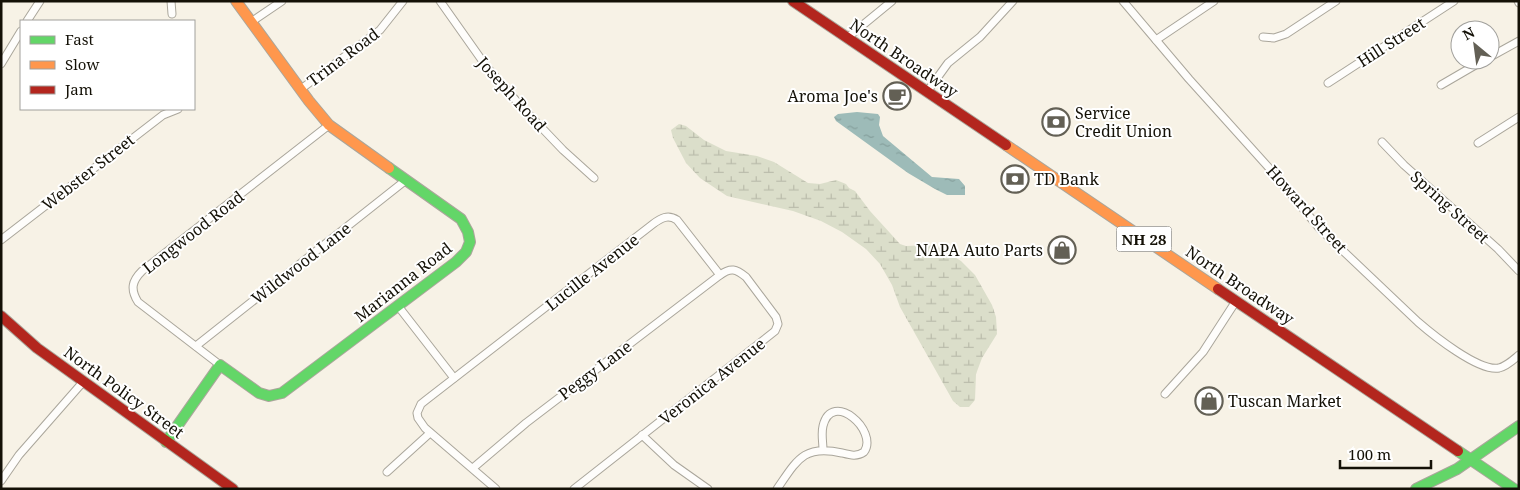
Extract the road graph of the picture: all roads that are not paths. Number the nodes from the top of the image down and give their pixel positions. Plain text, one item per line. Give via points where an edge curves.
1 (40, 1) edge
2 (171, 1) edge
3 (236, 1) edge
4 (282, 1) edge
5 (403, 1) edge
6 (440, 1) edge
7 (793, 1) edge
8 (892, 1) edge
9 (1013, 1) edge
10 (1123, 1) edge
11 (1214, 1) edge
12 (1336, 1) edge
13 (1454, 1) edge
14 (172, 14) dead end
15 (28, 20) edge
16 (251, 22) junction
17 (20, 33) edge
18 (1263, 36) dead end
19 (847, 38) junction
20 (1156, 40) junction
21 (1519, 40) edge
22 (1500, 51) edge
23 (1, 64) edge
24 (1467, 70) edge
25 (1328, 84) dead end
26 (1441, 85) dead end
27 (301, 90) junction
28 (927, 92) junction
29 (176, 110) edge
30 (1519, 117) edge
31 (329, 125) junction
32 (1382, 142) dead end
33 (1478, 142) dead end
34 (594, 178) dead end
35 (406, 180) junction
36 (1, 240) edge
37 (1519, 271) edge
38 (720, 275) junction
39 (1236, 301) junction
40 (398, 306) junction
41 (1, 316) edge
42 (196, 346) junction
43 (1519, 355) edge
44 (220, 365) junction
45 (454, 378) junction
46 (83, 382) junction
47 (1166, 394) dead end
48 (1519, 426) edge
49 (430, 433) junction
50 (642, 435) junction
51 (166, 442) junction
52 (823, 450) junction
53 (1470, 460) junction
54 (473, 468) junction
55 (387, 472) dead end
56 (1, 480) edge
57 (233, 489) edge
58 (496, 489) edge
59 (574, 489) edge
60 (708, 489) edge
61 (777, 489) edge
62 (1416, 489) edge
63 (1514, 489) edge

1 - 15 street
2 - 14 street
3 - 16 street, Marianna Road
4 - 16 street
5 - 27 street, Trina Road via 380,30
6 - 34 street, Joseph Road via 486,66 519,104
7 - 19 street, North Broadway / NH 28
8 - 19 street
9 - 28 street via 980,37 948,63
10 - 20 street, Howard Street
11 - 20 street
12 - 18 street via 1286,34 1274,38
13 - 25 street, Hill Street
16 - 27 street, Marianna Road
17 - 23 street
19 - 28 street, North Broadway / NH 28
20 - 43 street, Howard Street via 1320,229 1424,327 1487,367 1507,365
21 - 22 street
24 - 26 street
27 - 31 street, Marianna Road
28 - 39 street, North Broadway / NH 28
29 - 36 street, Webster Street via 155,120
30 - 33 street
31 - 35 street, Marianna Road
31 - 42 street, Longwood Road via 142,271 133,282 132,289 138,302
32 - 37 street, Spring Street
35 - 40 street, Marianna Road via 461,219 470,238 461,257
35 - 42 street, Wildwood Lane
38 - 45 street, Lucille Avenue via 678,220 664,217
38 - 50 street, Veronica Avenue via 726,270 734,270 746,278 776,317 775,332
38 - 54 street, Peggy Lane via 526,423
39 - 47 street via 1203,352
39 - 53 street, North Broadway / NH 28
40 - 44 street, Marianna Road via 280,395 273,397 259,393
40 - 45 street
41 - 46 street, North Policy Street
42 - 44 street, Longwood Road
44 - 51 street
45 - 49 street, Lucille Avenue via 418,408 418,418
46 - 51 street, North Policy Street
46 - 56 street via 19,454
48 - 53 street
49 - 54 street, Lucille Avenue
49 - 55 street
50 - 59 street, Veronica Avenue
50 - 60 street via 674,465
51 - 57 street, North Policy Street
52 - 52 street via 858,455 864,452 867,440 858,422 838,411 824,422
52 - 61 street via 800,458
53 - 62 street via 1445,477
53 - 63 street, NH 28
54 - 58 street, Lucille Avenue

